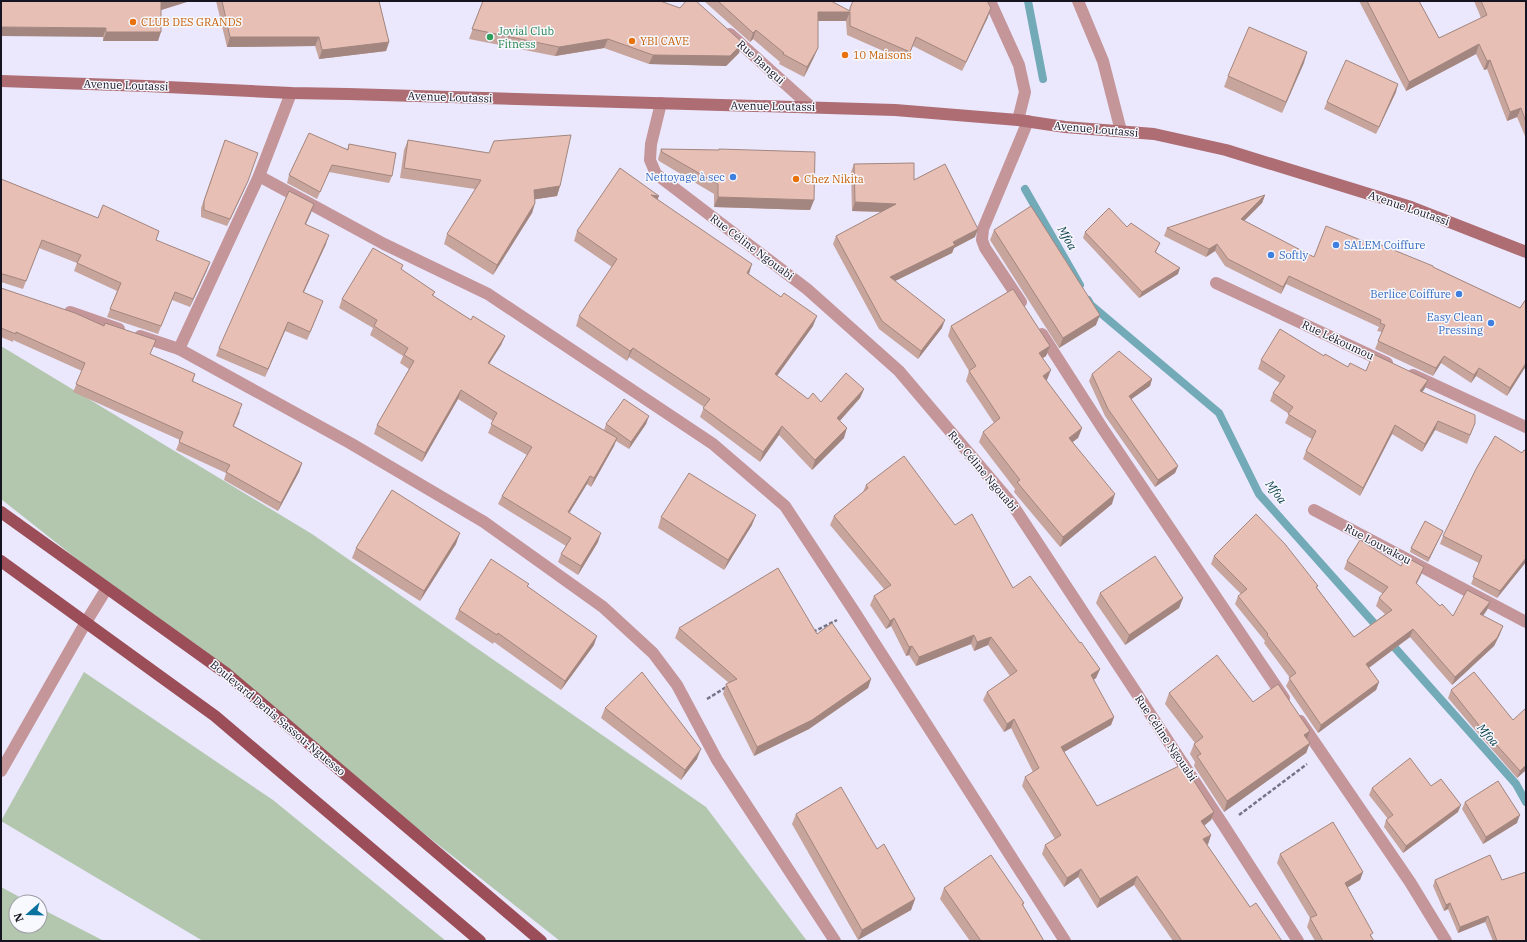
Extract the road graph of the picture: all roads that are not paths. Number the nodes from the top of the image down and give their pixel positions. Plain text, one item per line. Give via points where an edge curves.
1 (990, 1) edge
2 (1078, 1) edge
3 (723, 27) edge
4 (1, 81) edge
5 (291, 93) junction
6 (662, 103) junction
7 (811, 107) junction
8 (1023, 121) junction
9 (1121, 131) junction
10 (259, 176) junction
11 (1526, 252) edge
12 (1216, 283) dead end
13 (60, 309) edge
14 (1026, 310) edge
15 (1035, 324) edge
16 (179, 349) junction
17 (1526, 427) edge
18 (1314, 510) dead end
19 (1, 512) edge
20 (1, 561) edge
21 (107, 588) junction
22 (86, 622) junction
23 (1526, 622) edge
24 (1, 772) edge
25 (480, 941) edge
26 (541, 941) edge
27 (835, 941) edge
28 (1065, 941) edge
29 (1298, 941) edge
30 (1446, 941) edge

1 - 8 street via 1019,65 1025,92
2 - 9 street via 1103,61
3 - 7 street, Rue Bangui
4 - 5 main road, Avenue Loutassi
5 - 6 main road, Avenue Loutassi
5 - 10 street
6 - 7 main road, Avenue Loutassi
6 - 29 street, Rue Céline Ngouabi via 651,144 650,160 656,174 807,289 899,371 1012,504
7 - 8 main road, Avenue Loutassi via 895,110
8 - 9 main road, Avenue Loutassi
8 - 14 street via 983,229 982,240
9 - 11 main road, Avenue Loutassi via 1154,134 1226,150 1411,207
10 - 16 street
10 - 28 street via 384,244 488,294 713,444 785,506
12 - 17 street, Rue Lékoumou
13 - 16 street
15 - 30 street via 1103,429 1410,882
16 - 27 street via 350,443 484,522 603,607 653,653 677,685 717,760
18 - 23 street, Rue Louvakou
19 - 21 main road, Boulevard Denis Sassou-Nguesso
20 - 22 main road
21 - 22 street
21 - 26 main road, Boulevard Denis Sassou-Nguesso via 227,674
22 - 24 street
22 - 25 main road via 215,716

